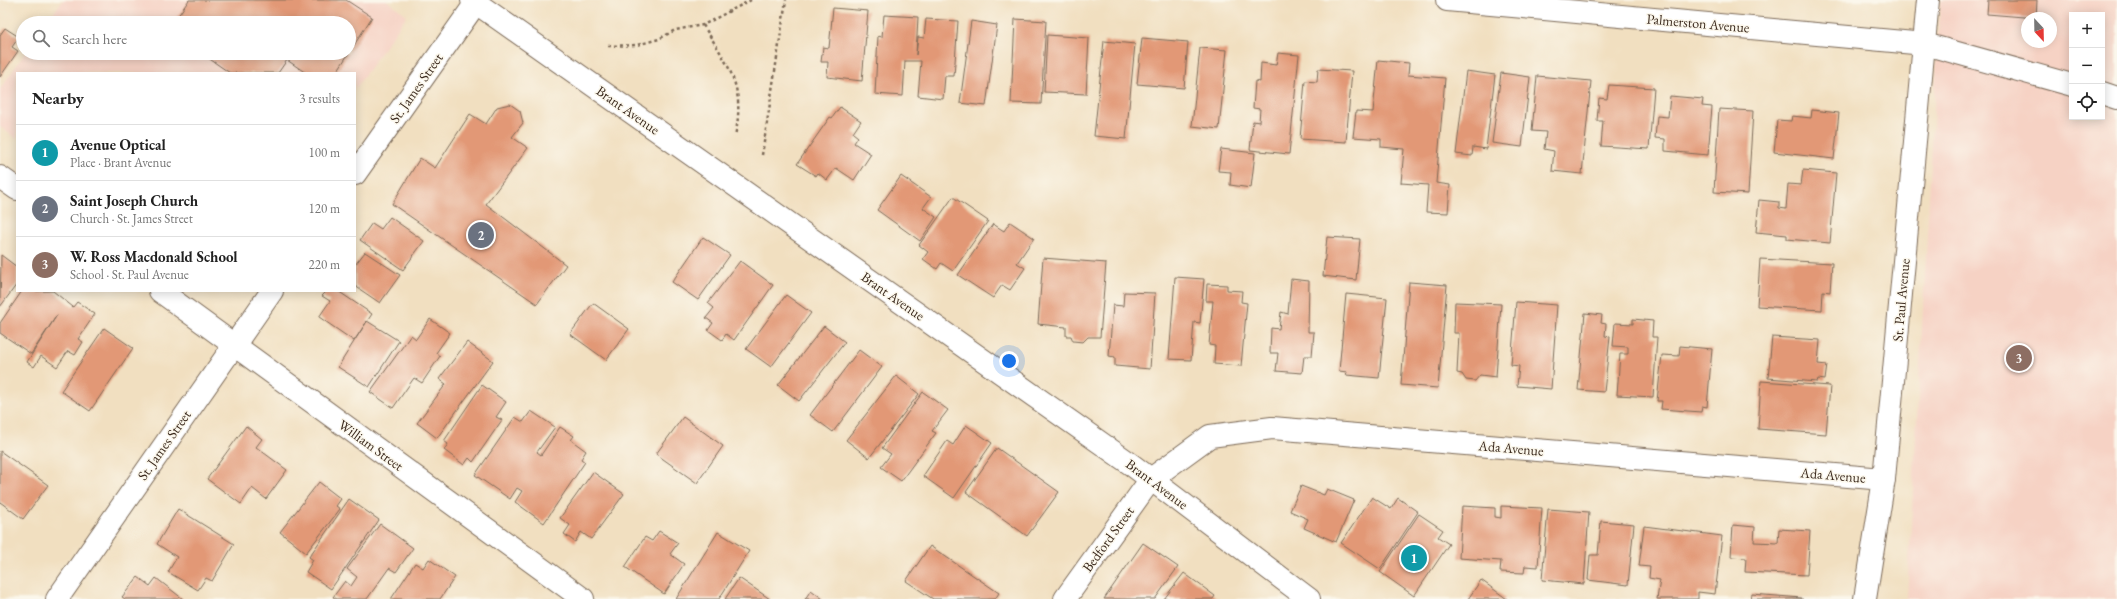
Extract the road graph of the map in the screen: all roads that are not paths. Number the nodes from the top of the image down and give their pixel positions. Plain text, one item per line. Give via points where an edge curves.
1 (1447, 0) edge
2 (1928, 0) edge
3 (476, 1) edge
4 (1925, 44) junction
5 (2069, 84) edge
6 (2105, 95) edge
7 (2117, 98) edge
8 (356, 173) edge
9 (0, 177) edge
10 (16, 188) edge
11 (161, 292) edge
12 (271, 292) edge
13 (234, 344) junction
14 (1151, 479) junction
15 (1884, 479) junction
16 (57, 599) edge
17 (583, 599) edge
18 (1065, 599) edge
19 (1309, 599) edge
20 (1865, 599) edge

1 - 4 street, Palmerston Avenue
2 - 4 street, St. Paul Avenue
3 - 8 street, St. James Street
3 - 14 street, Brant Avenue
4 - 5 street, Palmerston Avenue
4 - 15 street, St. Paul Avenue
6 - 7 street
9 - 10 street
11 - 13 street, William Street
12 - 13 street, St. James Street
13 - 16 street, St. James Street
13 - 17 street, William Street
14 - 15 street, Ada Avenue via 1210,436 1272,428
14 - 18 street, Bedford Street
14 - 19 street, Brant Avenue
15 - 20 street, St. Paul Avenue

